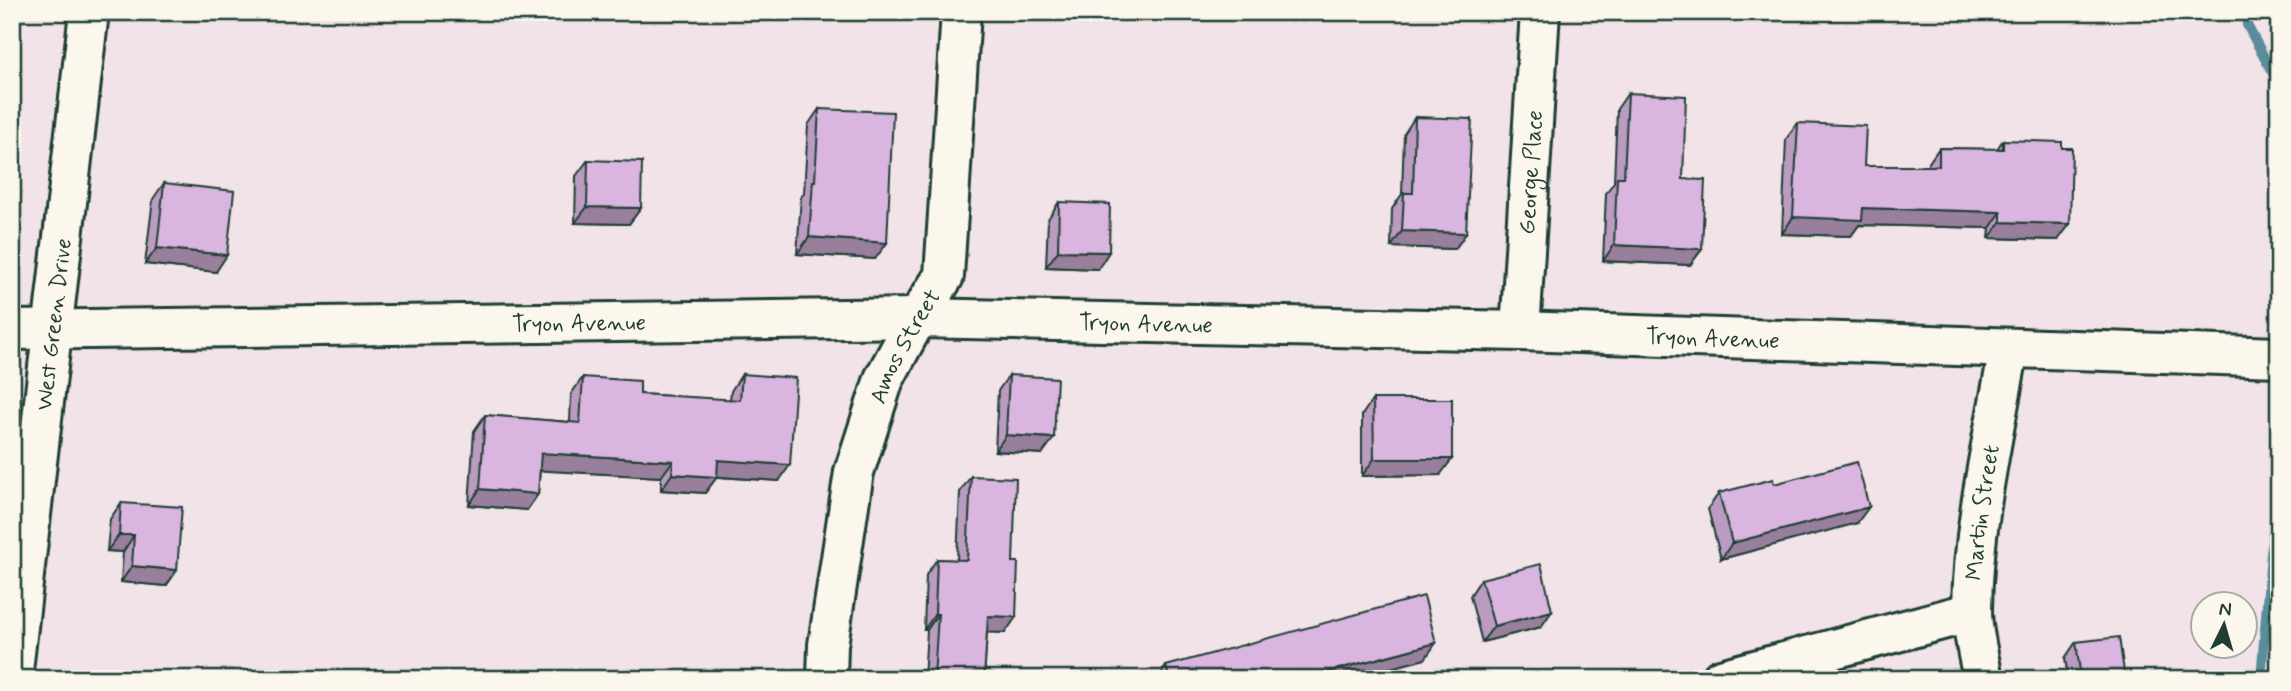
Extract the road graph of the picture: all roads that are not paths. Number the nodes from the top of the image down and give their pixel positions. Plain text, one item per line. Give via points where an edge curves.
1 (89, 12) edge
2 (961, 12) edge
3 (1540, 12) edge
4 (917, 318) junction
5 (54, 329) junction
6 (12, 330) edge
7 (1520, 331) junction
8 (2009, 348) junction
9 (2279, 357) edge
10 (1972, 612) junction
11 (12, 679) edge
12 (827, 679) edge
13 (1721, 679) edge
14 (1983, 679) edge

1 - 5 street, West Green Drive
2 - 4 street, Amos Street via 944,276
3 - 7 street, George Place
4 - 5 street, Tryon Avenue
4 - 7 street, Tryon Avenue
4 - 12 street, Amos Street via 884,379 854,472
5 - 6 street, Tryon Avenue
5 - 11 street, West Green Drive
7 - 8 street, Tryon Avenue
8 - 9 street, Tryon Avenue
8 - 10 street, Martin Street via 1984,492
10 - 13 street
10 - 14 street, Martin Street

